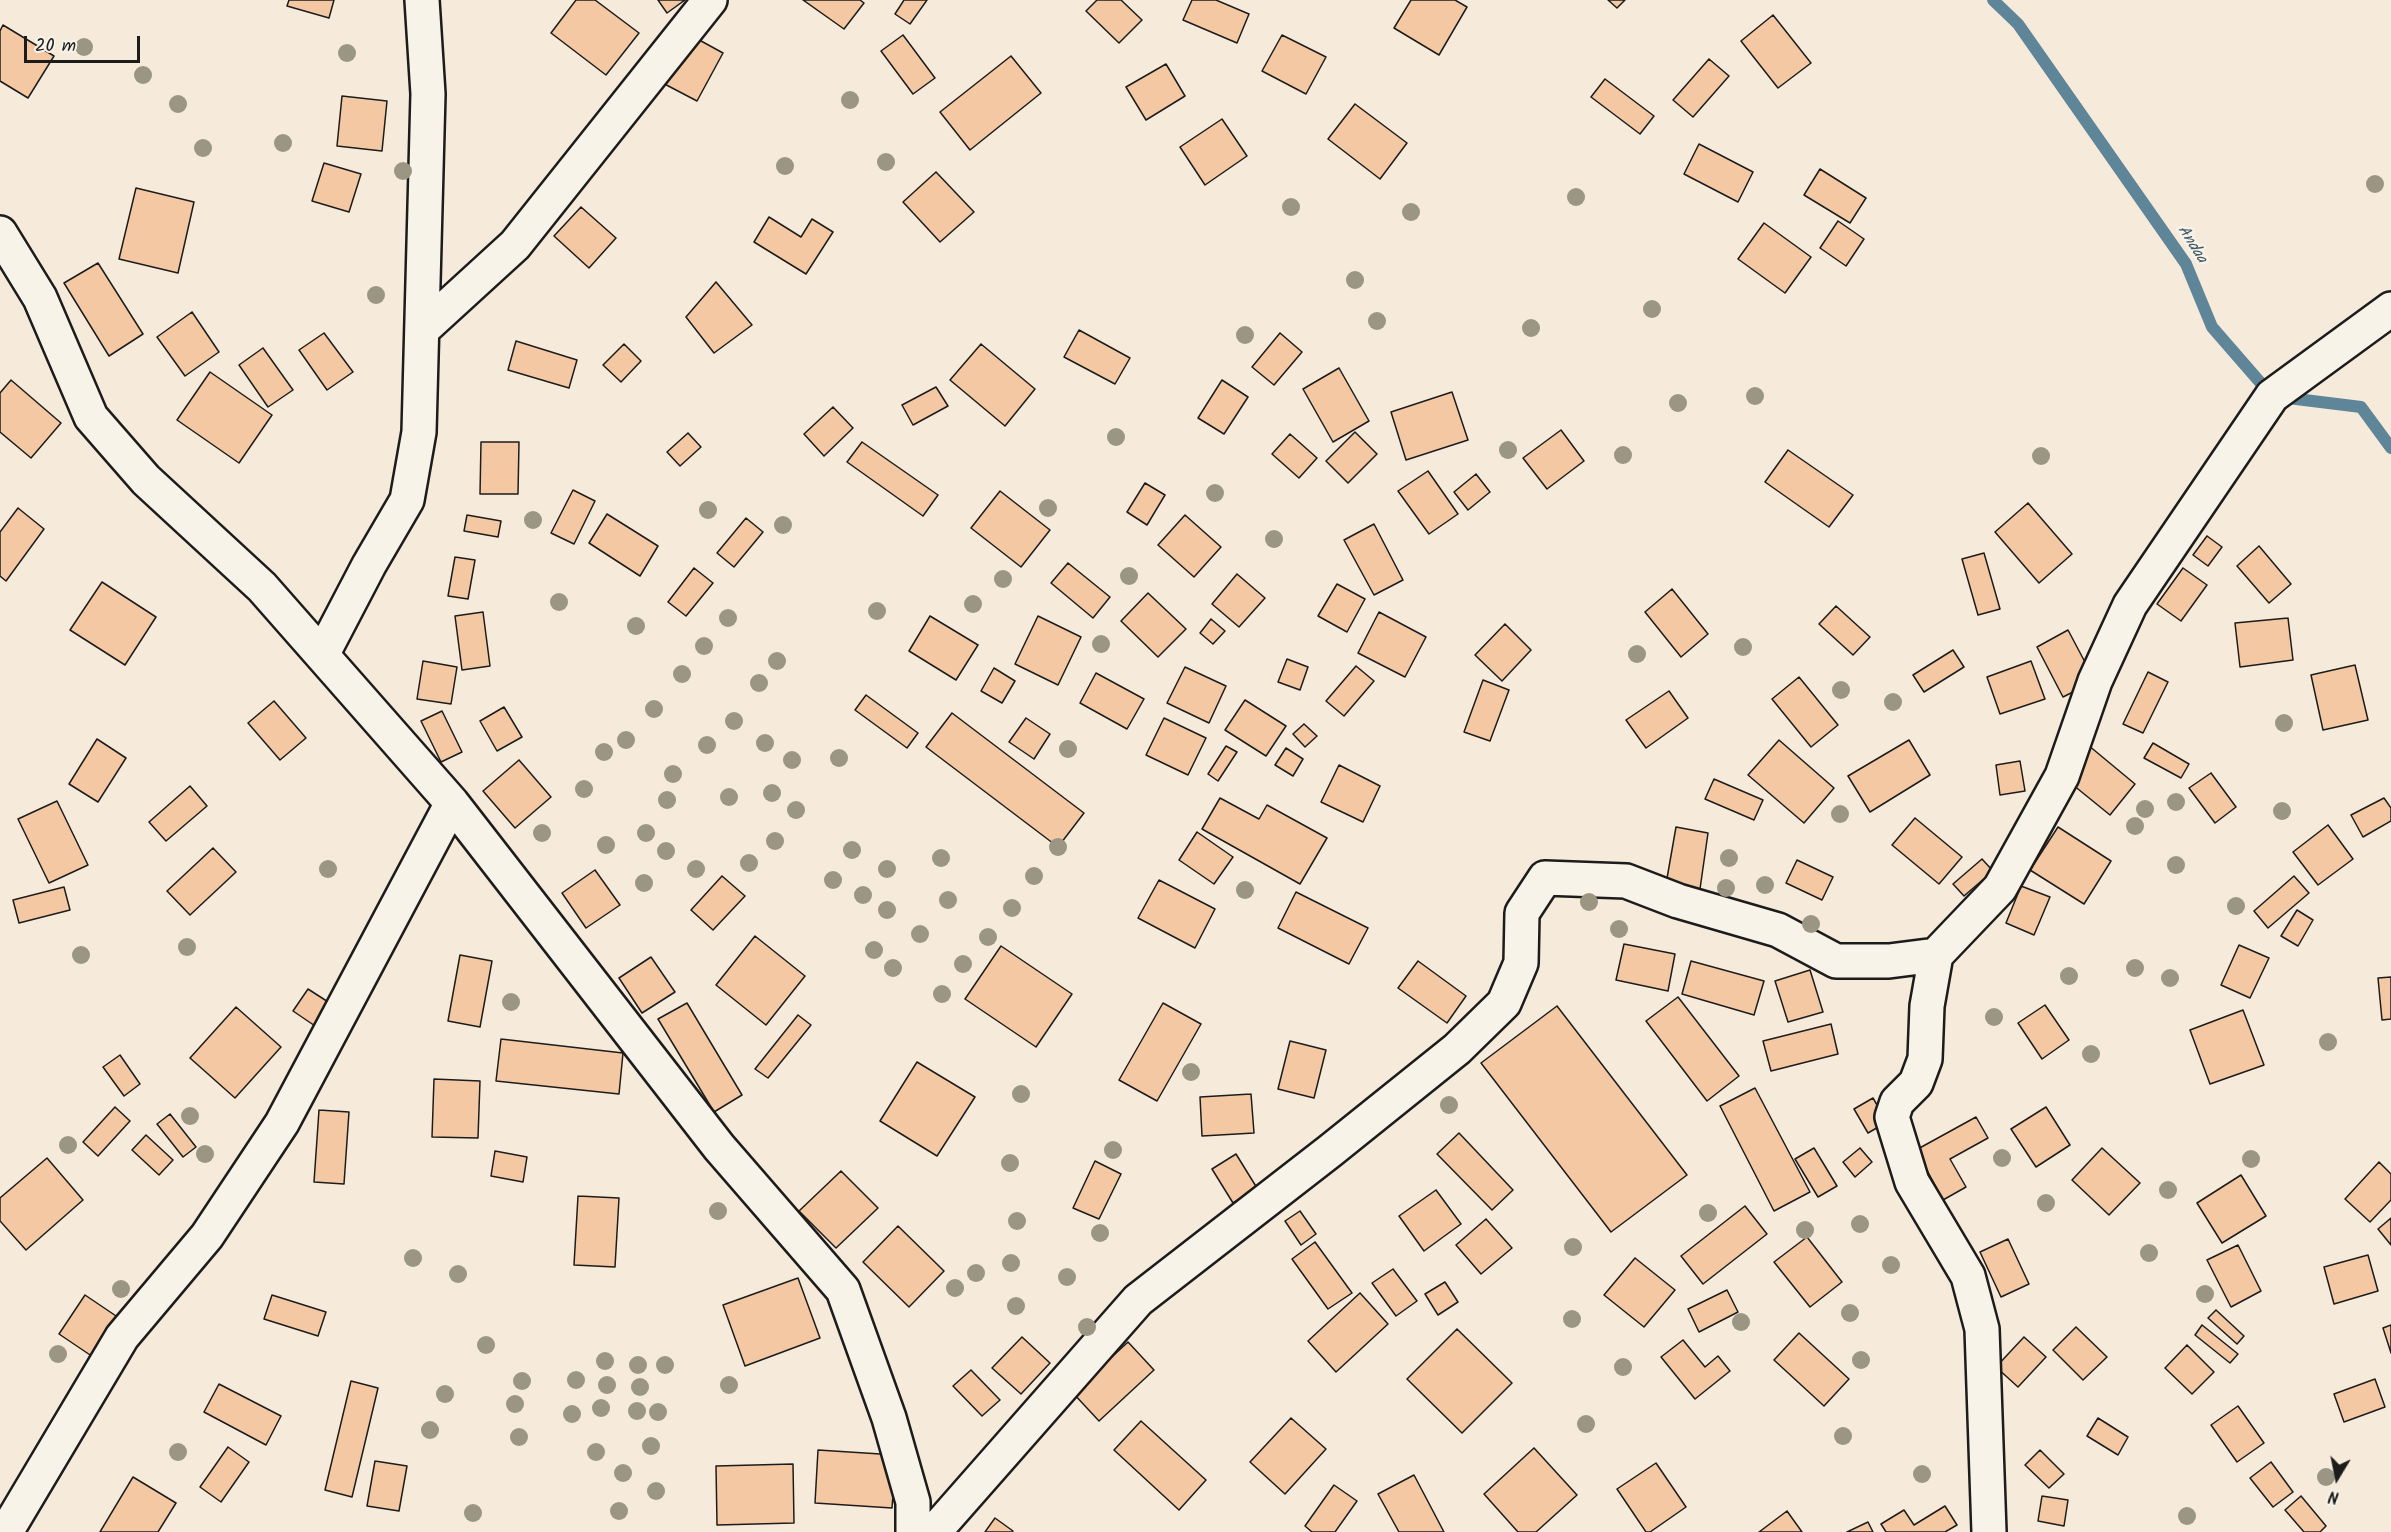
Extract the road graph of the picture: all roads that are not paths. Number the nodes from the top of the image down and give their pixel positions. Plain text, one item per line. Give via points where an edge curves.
1 (422, 0) edge
2 (710, 0) edge
3 (0, 233) edge
4 (2391, 309) edge
5 (422, 330) junction
6 (322, 654) junction
7 (452, 803) junction
8 (1936, 955) junction
9 (6, 1532) edge
10 (913, 1532) edge
11 (934, 1532) edge
12 (1989, 1532) edge

1 - 5 street via 428,94
2 - 5 street via 515,245
3 - 6 street via 40,298 91,417 146,480 262,587
4 - 8 street via 2272,396 2130,605 2095,681 2062,776 2000,888
5 - 6 street via 419,432 407,500
6 - 7 street
7 - 9 street via 282,1123 207,1236 122,1337
7 - 10 street via 720,1147 843,1290 890,1418 913,1502
8 - 11 street via 1889,962 1836,961 1778,930 1678,901 1626,881 1545,878 1522,913 1521,963 1504,1003 1457,1049 1138,1300
8 - 12 street via 1927,1006 1925,1059 1916,1083 1897,1102 1892,1117 1912,1182 1968,1276 1982,1329

